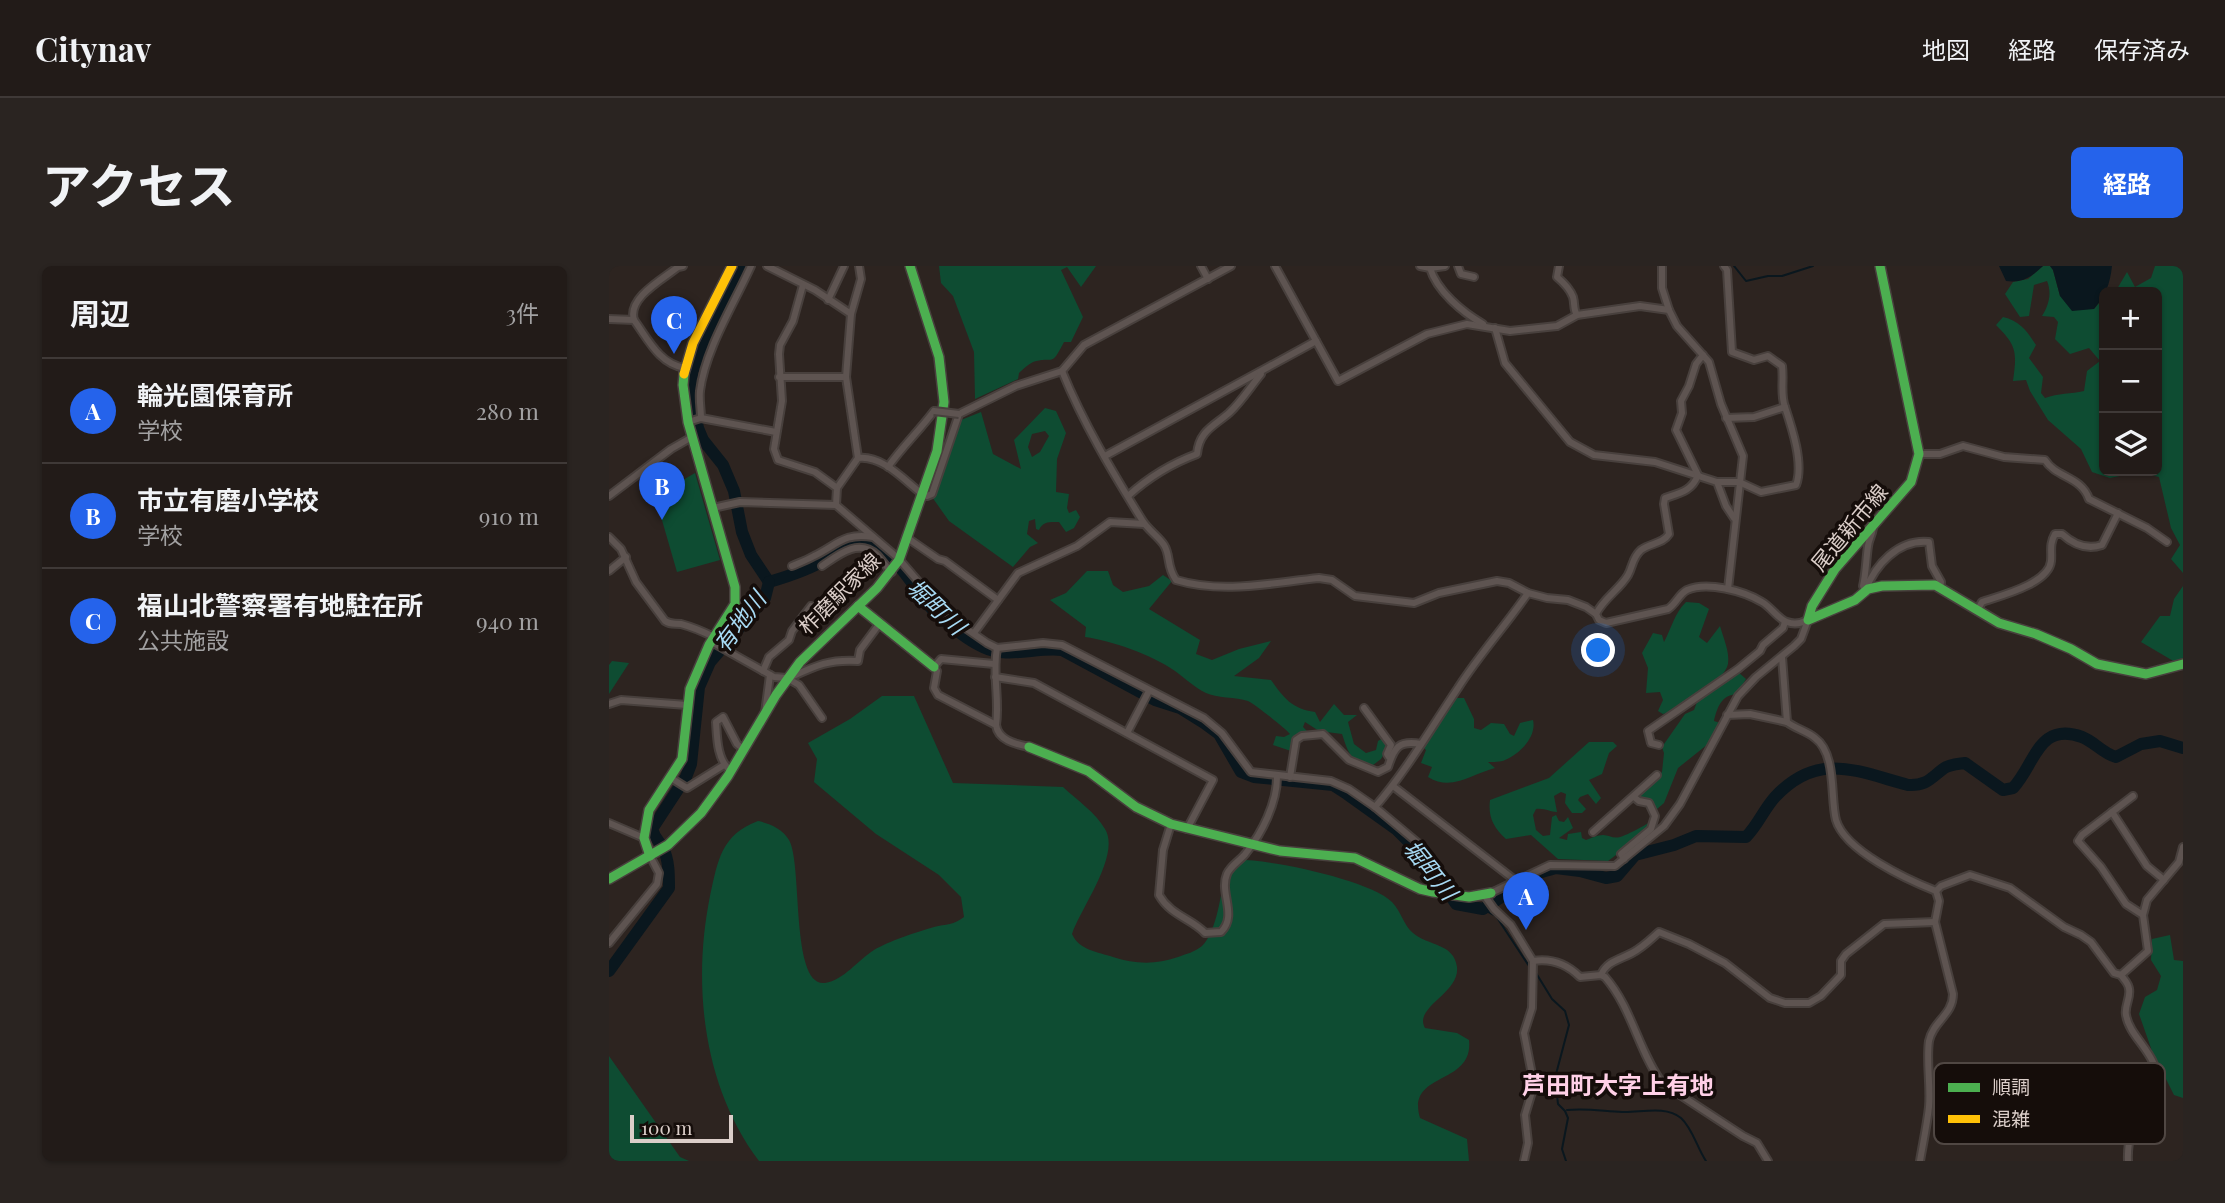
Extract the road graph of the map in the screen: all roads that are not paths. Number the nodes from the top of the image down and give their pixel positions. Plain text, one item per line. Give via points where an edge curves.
1 (683, 266) edge
2 (732, 266) edge
3 (751, 266) edge
4 (767, 266) edge
5 (844, 266) edge
6 (859, 266) edge
7 (910, 266) edge
8 (1201, 266) edge
9 (1231, 266) edge
10 (1275, 266) edge
11 (1420, 266) edge
12 (1445, 266) edge
13 (1458, 266) edge
14 (1559, 266) edge
15 (1662, 266) edge
16 (1724, 266) edge
17 (1880, 266) edge
18 (1430, 268) junction
19 (1474, 277) dead end
20 (1208, 279) junction
21 (803, 285) junction
22 (828, 300) junction
23 (1669, 310) junction
24 (851, 314) junction
25 (1577, 315) junction
26 (609, 319) edge
27 (634, 320) junction
28 (1487, 327) junction
29 (1495, 328) junction
30 (1316, 341) junction
31 (1703, 355) junction
32 (685, 368) junction
33 (1062, 372) junction
34 (1260, 372) junction
35 (779, 377) junction
36 (846, 377) junction
37 (1785, 407) junction
38 (959, 414) junction
39 (701, 418) junction
40 (1726, 418) junction
41 (688, 422) junction
42 (776, 432) junction
43 (692, 437) junction
44 (1919, 454) junction
45 (1105, 456) junction
46 (858, 458) junction
47 (888, 467) junction
48 (1698, 475) junction
49 (1717, 482) junction
50 (1739, 482) junction
51 (837, 488) junction
52 (921, 493) junction
53 (609, 496) edge
54 (1128, 496) junction
55 (837, 505) junction
56 (713, 508) junction
57 (2118, 513) junction
58 (1734, 518) junction
59 (1144, 524) junction
60 (1873, 524) junction
61 (862, 531) junction
62 (609, 537) edge
63 (906, 537) junction
64 (2167, 542) dead end
65 (854, 548) junction
66 (625, 557) junction
67 (895, 565) junction
68 (792, 566) dead end
69 (823, 566) dead end
70 (609, 571) edge
71 (1940, 588) junction
72 (1728, 589) junction
73 (1865, 591) junction
74 (1528, 593) junction
75 (998, 600) junction
76 (811, 606) dead end
77 (858, 606) junction
78 (1977, 611) junction
79 (1596, 614) junction
80 (1808, 620) junction
81 (1786, 622) junction
82 (880, 623) junction
83 (974, 633) junction
84 (715, 640) junction
85 (997, 648) junction
86 (1782, 657) junction
87 (994, 662) junction
88 (2183, 664) edge
89 (934, 667) junction
90 (767, 673) junction
91 (995, 677) junction
92 (787, 678) junction
93 (1149, 691) junction
94 (609, 704) edge
95 (687, 705) junction
96 (1364, 708) dead end
97 (765, 715) junction
98 (1727, 715) junction
99 (822, 718) dead end
100 (1787, 722) junction
101 (996, 725) junction
102 (1127, 733) junction
103 (1420, 744) junction
104 (1659, 745) dead end
105 (1029, 747) joint
106 (743, 749) junction
107 (1391, 759) junction
108 (727, 767) junction
109 (1657, 775) dead end
110 (1277, 777) junction
111 (1290, 777) junction
112 (672, 779) junction
113 (1393, 786) junction
114 (2133, 796) dead end
115 (1634, 797) junction
116 (1375, 807) junction
117 (2112, 812) junction
118 (609, 823) edge
119 (1171, 824) junction
120 (1188, 830) junction
121 (1593, 832) dead end
122 (644, 838) junction
123 (1251, 844) junction
124 (2183, 847) edge
125 (652, 855) junction
126 (1624, 859) junction
127 (609, 879) edge
128 (2164, 880) junction
129 (1516, 881) junction
130 (1936, 891) junction
131 (1487, 894) junction
132 (1452, 896) junction
133 (2143, 915) junction
134 (1935, 922) junction
135 (609, 943) edge
136 (1533, 961) junction
137 (1601, 975) junction
138 (2121, 975) junction
139 (2154, 1063) edge
140 (1524, 1161) edge
141 (1768, 1161) edge
142 (1920, 1161) edge

1 - 27 street via 639,298
2 - 32 main road
3 - 39 street via 704,373
4 - 21 street
5 - 22 street
6 - 24 street via 862,279
7 - 52 main road, 柞磨駅家線 via 941,362 945,389 937,452
8 - 20 street
9 - 20 street
10 - 30 street
11 - 18 street
12 - 18 street
13 - 19 street via 1461,274
14 - 25 street via 1557,277 1573,297
15 - 23 street via 1661,288
16 - 37 street via 1732,352 1754,360 1768,356 1782,366
17 - 44 main road
18 - 28 street via 1433,278 1458,306
20 - 33 street via 1084,345
21 - 22 street
21 - 35 street via 793,321 780,345
22 - 24 street
23 - 25 street via 1640,306
23 - 31 street
24 - 36 street
25 - 29 street via 1557,326
26 - 27 street
27 - 32 street via 661,357
28 - 29 street
28 - 30 street via 1467,324 1427,334 1338,381
29 - 48 street via 1505,363 1570,442 1594,455 1655,462
30 - 34 street
31 - 40 street via 1713,371
31 - 48 street via 1681,401 1676,430
32 - 41 main road
33 - 38 street via 1016,386
33 - 45 street
34 - 45 street
34 - 54 street via 1230,412 1202,435 1197,454 1149,477
35 - 36 street
35 - 42 street via 782,401
36 - 46 street
37 - 40 street via 1754,417
37 - 50 street via 1794,435 1796,485 1761,492
38 - 47 street, bridge via 934,411
38 - 52 street via 932,494
39 - 41 street
39 - 42 street
40 - 50 street via 1743,456
41 - 43 main road
42 - 51 street via 778,460 815,472
43 - 53 street
43 - 56 main road
44 - 57 street via 1940,454 1963,446 2004,457 2045,460 2085,488 2089,499
44 - 60 main road, 尾道新市線 via 1911,482
45 - 54 street
46 - 47 street
46 - 51 street
47 - 52 street
48 - 49 street
48 - 79 street via 1687,491 1665,498 1666,540 1633,559 1622,584
49 - 50 street
49 - 58 street
50 - 58 street
51 - 55 street
52 - 63 main road, 柞磨駅家線
54 - 59 street
55 - 56 street via 740,502
55 - 61 street
56 - 84 main road via 735,587 735,604
57 - 64 street
57 - 78 street via 2102,545 2081,546 2055,534 2050,542 2051,561 2037,579 1982,602
58 - 72 street
59 - 74 street via 1164,545 1168,570 1176,580 1210,588 1319,578 1332,580 1355,596 1414,603 1497,581
59 - 75 street via 1110,522 1077,546 1018,573
60 - 73 street
60 - 80 main road, 尾道新市線 via 1813,602
61 - 65 street
61 - 67 street via 875,538
61 - 68 street
62 - 66 street
63 - 67 main road, 柞磨駅家線
63 - 75 street
65 - 67 street
65 - 69 street
66 - 70 street
66 - 84 street via 636,582 664,621
67 - 77 main road, 柞磨駅家線
67 - 83 street via 948,616
71 - 73 main road via 1882,586
71 - 73 street via 1929,542 1920,541 1893,551 1881,562
71 - 78 main road
72 - 79 street via 1692,589 1668,609 1606,622
72 - 81 street via 1762,602
73 - 80 main road
74 - 79 street via 1569,600
74 - 103 street
75 - 83 street
76 - 90 street via 789,640 769,657
77 - 82 main road
77 - 92 main road, 柞磨駅家線
78 - 88 main road via 2097,664 2146,674
80 - 81 street
80 - 86 street via 1801,639
81 - 104 street via 1738,669 1648,732 1651,743
82 - 89 main road
82 - 92 street via 860,650 858,661 823,662
83 - 85 street
84 - 90 street via 725,651
84 - 95 main road via 690,689
85 - 87 street
85 - 93 street via 1062,645
86 - 98 street via 1746,686
86 - 100 street
87 - 89 street via 941,659
87 - 91 street
89 - 101 street via 938,695
90 - 92 street
90 - 97 street
91 - 101 street
91 - 102 street via 1034,683
92 - 97 main road, 柞磨駅家線
92 - 99 street via 807,693
93 - 102 street
93 - 110 street via 1204,718 1222,733 1251,772
94 - 95 street via 621,700
95 - 112 main road via 682,759
96 - 107 street via 1391,745 1387,754
97 - 106 main road, 柞磨駅家線
98 - 100 street via 1750,713
98 - 126 street via 1680,804 1664,826
100 - 130 street via 1821,746 1831,773 1836,821 1847,839 1899,876
101 - 105 street via 1001,737
102 - 120 street via 1213,780
103 - 107 street via 1399,745
103 - 113 street
105 - 119 main road via 1088,771 1136,807
106 - 108 main road, 柞磨駅家線
106 - 108 street via 723,717 716,722
107 - 111 street via 1388,767 1378,772 1349,760 1323,734 1302,736 1296,740
108 - 112 street via 687,788
108 - 125 main road, 柞磨駅家線 via 706,807 684,832
109 - 115 street
110 - 111 street
110 - 123 street via 1269,813
111 - 116 street via 1331,781
112 - 122 main road via 649,810
113 - 116 street
113 - 129 street
114 - 117 street
115 - 121 street
115 - 126 street via 1649,803 1655,816 1651,829 1621,855
116 - 132 street via 1418,844
117 - 128 street via 2147,866
117 - 133 street via 2078,841 2126,904
118 - 122 street
119 - 120 main road
119 - 123 street via 1163,850 1159,895 1174,913 1205,933 1221,932 1227,926 1225,882
120 - 123 main road
122 - 125 main road
123 - 132 main road via 1355,858 1420,889
124 - 128 street via 2179,862
125 - 127 main road, 柞磨駅家線
125 - 135 street via 659,873 657,884
126 - 129 street via 1615,866 1549,865
128 - 133 street via 2147,900
129 - 131 street
130 - 134 street
130 - 138 street via 1970,875 2010,888 2064,928 2081,934 2114,973
131 - 132 main road
131 - 136 street
133 - 138 street via 2148,951
134 - 137 street via 1884,924 1846,954 1841,975 1825,993 1804,1004 1769,998 1725,963 1659,932 1632,953 1612,961
134 - 142 street via 1953,1003 1929,1040 1929,1107
136 - 137 street via 1545,959 1570,967 1580,977
136 - 140 street via 1532,1008 1524,1033 1534,1085 1525,1115 1528,1143
137 - 141 street via 1624,1003 1662,1083 1757,1143
138 - 139 street via 2129,988 2126,1015

